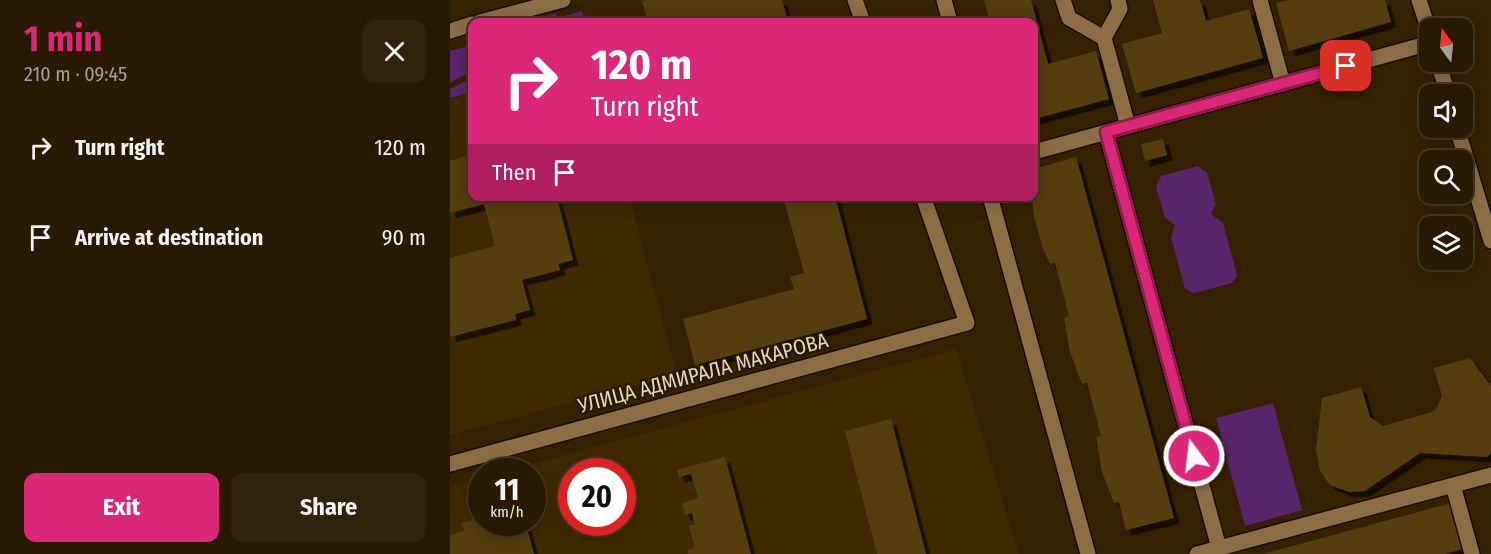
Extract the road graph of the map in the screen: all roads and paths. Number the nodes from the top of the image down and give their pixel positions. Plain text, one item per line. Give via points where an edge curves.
1 (563, 0) edge
2 (855, 0) edge
3 (944, 0) edge
4 (1063, 0) edge
5 (1118, 0) edge
6 (1260, 0) edge
7 (1419, 0) edge
8 (495, 18) edge
9 (862, 18) edge
10 (950, 18) edge
11 (1425, 18) edge
12 (468, 25) edge
13 (450, 30) edge
14 (1104, 38) junction
15 (1419, 46) edge
16 (1283, 84) junction
17 (1128, 126) junction
18 (1106, 132) junction
19 (1460, 138) edge
20 (1038, 151) edge
21 (925, 201) edge
22 (991, 201) edge
23 (1491, 240) edge
24 (450, 464) edge
25 (1491, 475) edge
26 (1453, 485) junction
27 (1219, 548) junction
28 (1088, 554) edge
29 (1197, 554) edge
30 (1472, 554) edge

1 - 8 street
2 - 9 street
3 - 10 street
4 - 14 street via 1069,18
5 - 14 street via 1120,9
6 - 16 street
7 - 11 street
12 - 13 street
14 - 17 street
15 - 16 street
16 - 17 street
17 - 18 street
18 - 20 street
18 - 27 street
19 - 23 street
21 - 24 street, УЛИЦА АДМИРАЛА МАКАРОВА via 967,324
22 - 28 street
25 - 26 street
26 - 27 street
26 - 30 street
27 - 29 street

